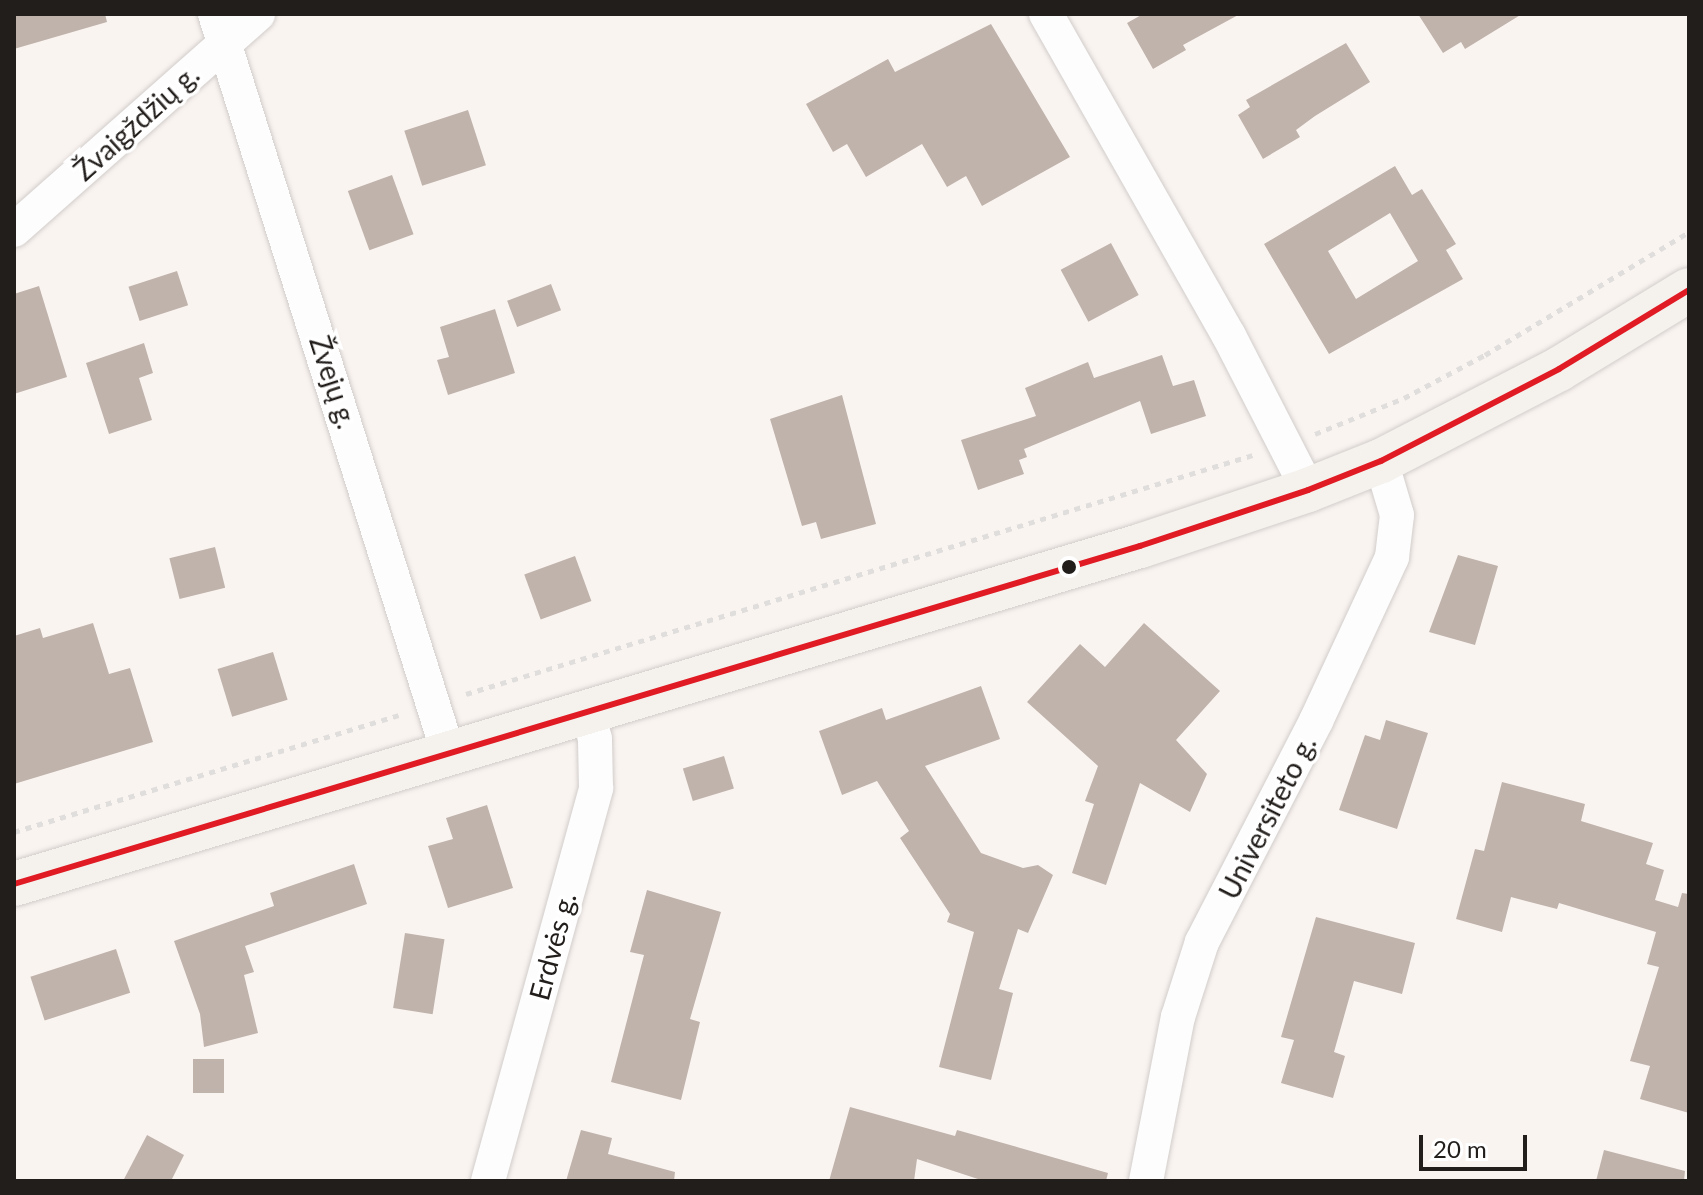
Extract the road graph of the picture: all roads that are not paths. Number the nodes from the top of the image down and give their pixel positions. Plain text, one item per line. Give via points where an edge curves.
1 (258, 14) edge
2 (1046, 14) edge
3 (220, 28) edge
4 (14, 230) edge
5 (1689, 290) edge
6 (1381, 461) junction
7 (1308, 490) junction
8 (587, 710) junction
9 (448, 752) junction
10 (14, 884) edge
11 (488, 1181) edge
12 (1146, 1181) edge

1 - 3 street, Žvaigždžių g.
2 - 7 street
3 - 4 street, Žvaigždžių g.
3 - 9 street, Žvejų g.
5 - 6 street via 1559,369
6 - 7 street
6 - 12 street, Universiteto g. via 1397,515 1392,557 1316,721 1202,942 1178,1017
7 - 8 street via 1140,546
8 - 9 street
8 - 11 street, Erdvės g. via 598,765 596,788
9 - 10 street

